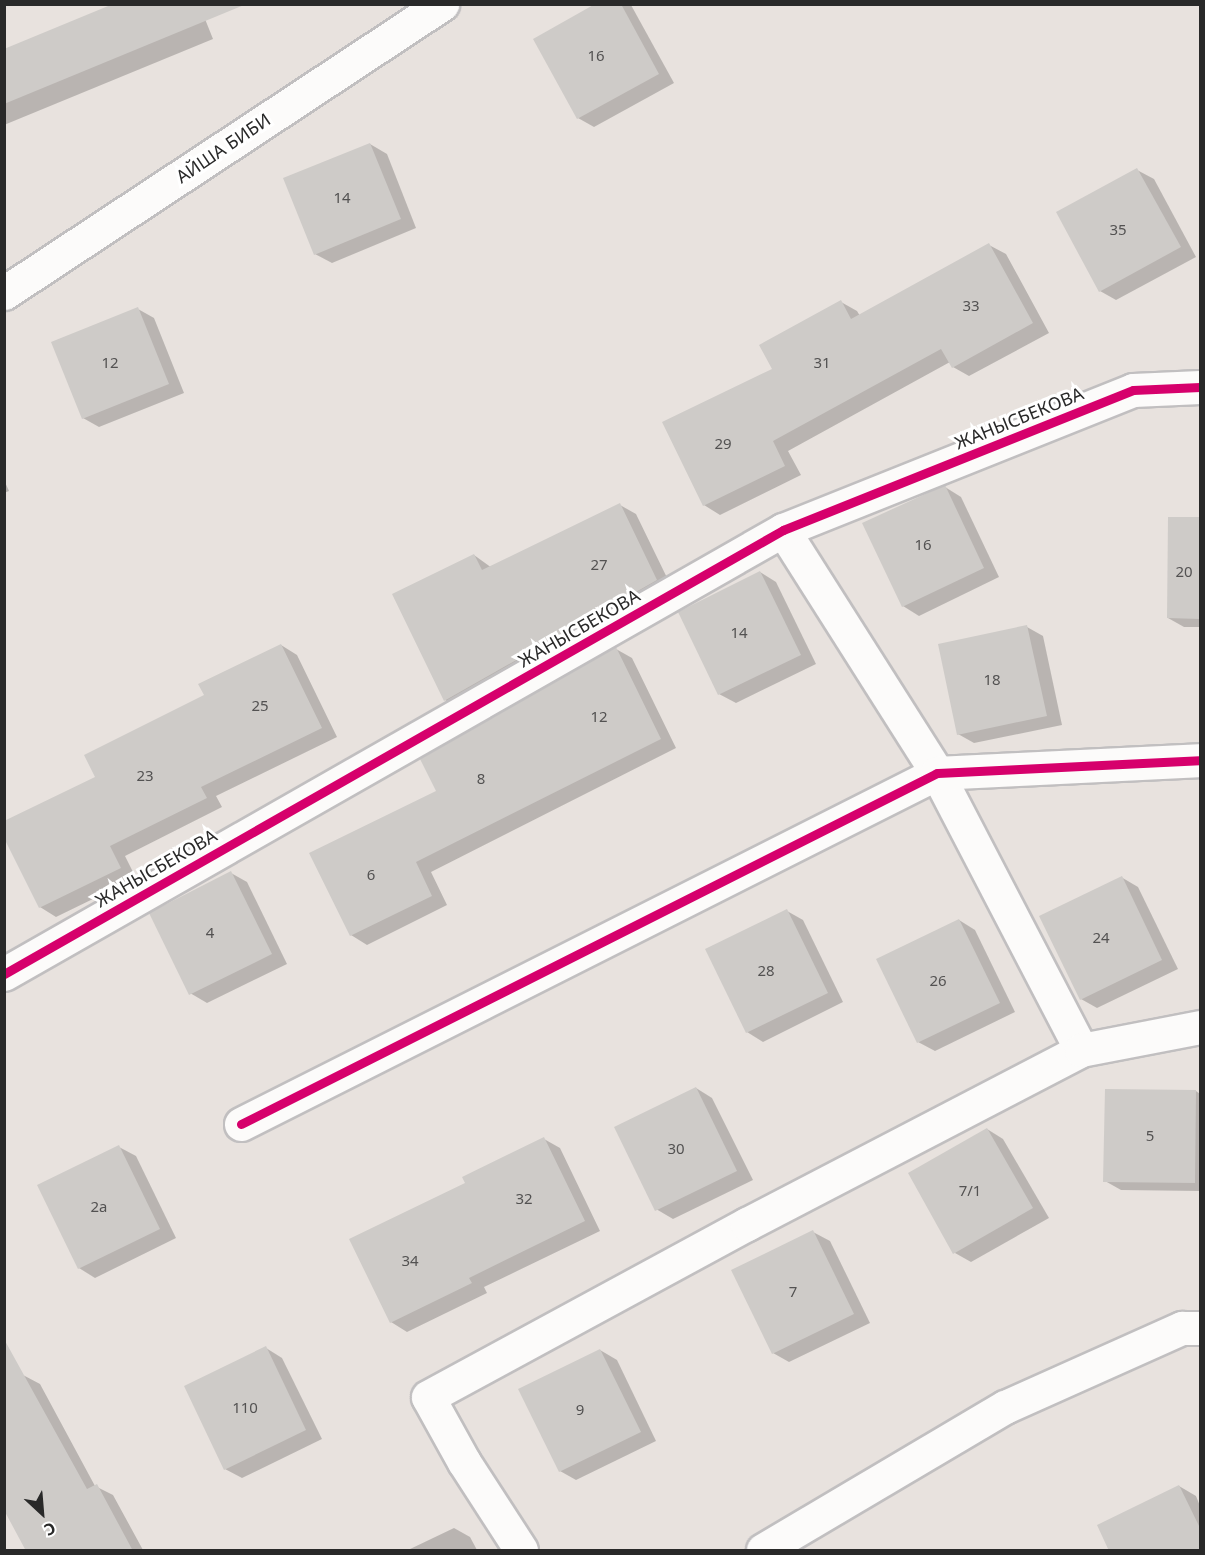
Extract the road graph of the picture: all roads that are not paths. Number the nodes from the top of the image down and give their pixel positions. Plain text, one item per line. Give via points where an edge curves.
1 (442, 4) edge
2 (402, 15) edge
3 (4, 293) edge
4 (1200, 387) edge
5 (783, 530) junction
6 (1200, 760) edge
7 (937, 773) junction
8 (4, 974) edge
9 (1200, 1027) edge
10 (1081, 1050) junction
11 (241, 1124) dead end
12 (1200, 1328) edge
13 (521, 1551) edge
14 (763, 1551) edge

1 - 2 street, АЙША БИБИ
2 - 3 street, АЙША БИБИ
4 - 5 street, ЖАНЫСБЕКОВА via 1133,390
5 - 7 street
5 - 8 street, ЖАНЫСБЕКОВА
6 - 7 street
7 - 10 street
7 - 11 street
9 - 10 street
10 - 13 street via 747,1224 428,1397
12 - 14 street via 1182,1328 1005,1407

